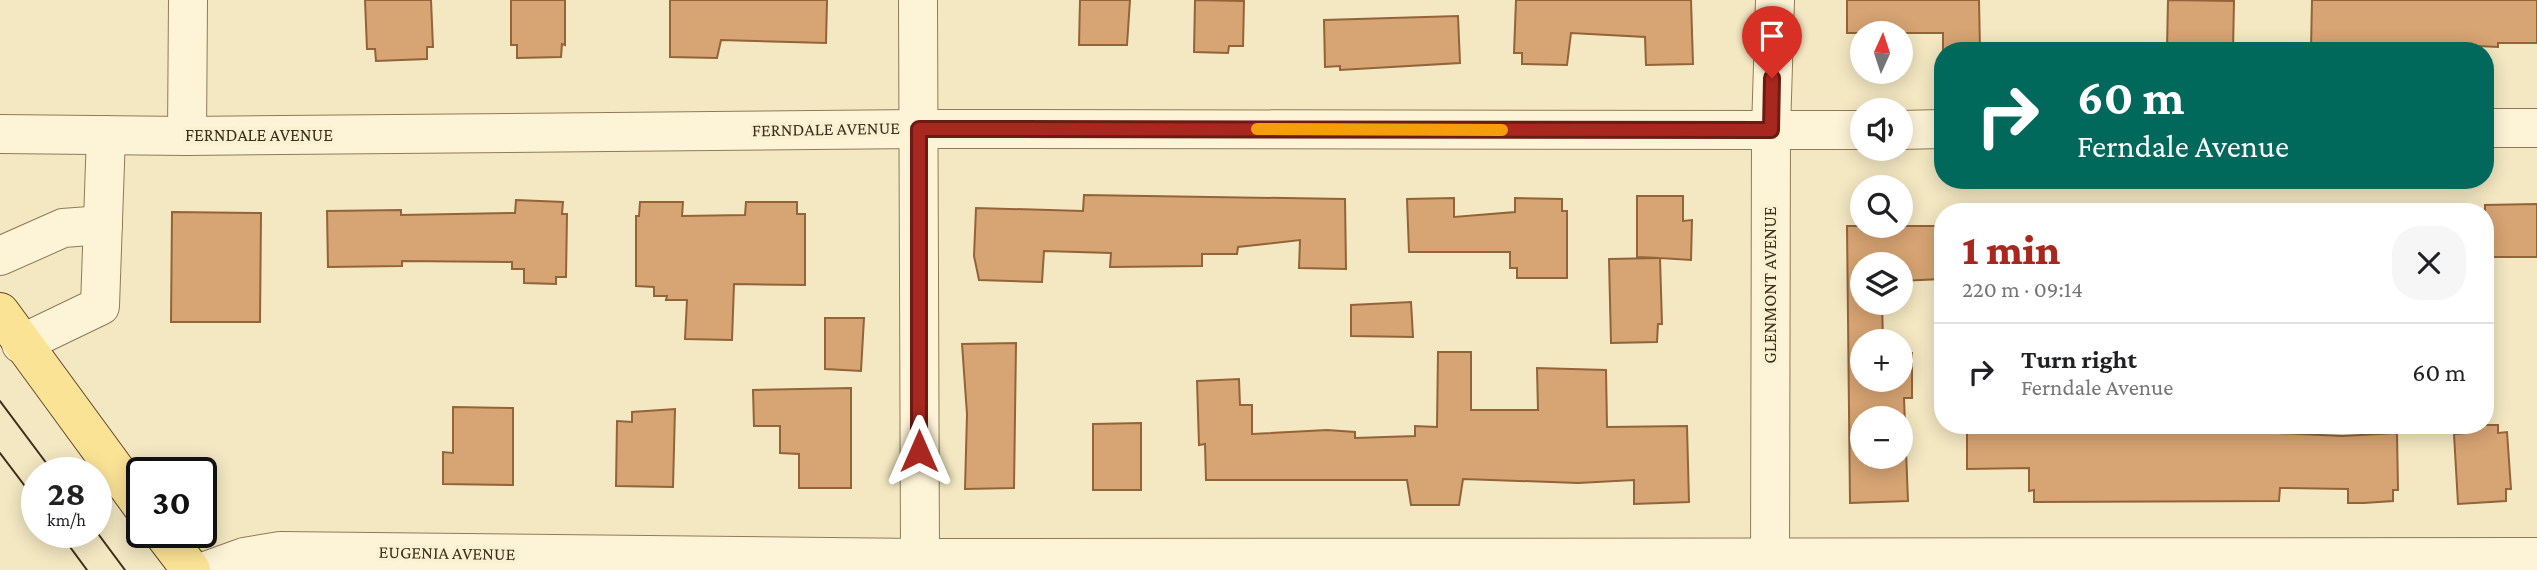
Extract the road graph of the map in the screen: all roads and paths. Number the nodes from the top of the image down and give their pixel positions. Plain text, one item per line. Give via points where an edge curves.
1 (188, 0) edge
2 (918, 0) edge
3 (1774, 0) edge
4 (2494, 128) edge
5 (2537, 128) edge
6 (919, 129) junction
7 (1771, 130) junction
8 (1850, 130) edge
9 (1913, 130) edge
10 (1934, 130) edge
11 (0, 134) edge
12 (106, 135) junction
13 (187, 136) junction
14 (103, 225) junction
15 (0, 256) edge
16 (0, 312) edge
17 (21, 344) junction
18 (126, 485) edge
19 (174, 548) edge
20 (2537, 557) edge
21 (920, 558) junction
22 (1343, 564) edge
23 (1770, 564) edge
24 (2264, 564) edge
25 (191, 570) edge
26 (208, 570) edge

1 - 13 street
2 - 6 street
3 - 7 street, GLENMONT AVENUE
4 - 5 street
6 - 7 street, FERNDALE AVENUE
6 - 13 street, FERNDALE AVENUE
6 - 21 street
7 - 8 street, FERNDALE AVENUE
7 - 23 street, GLENMONT AVENUE
9 - 10 street
11 - 12 street, FERNDALE AVENUE
12 - 13 street, FERNDALE AVENUE
12 - 14 street
14 - 15 street via 63,228
14 - 17 street via 100,306
16 - 17 main road
17 - 18 main road
19 - 25 main road
20 - 24 street, EUGENIA AVENUE
21 - 22 street, EUGENIA AVENUE
21 - 26 street, EUGENIA AVENUE via 280,551
22 - 23 street, EUGENIA AVENUE
23 - 24 street, EUGENIA AVENUE

